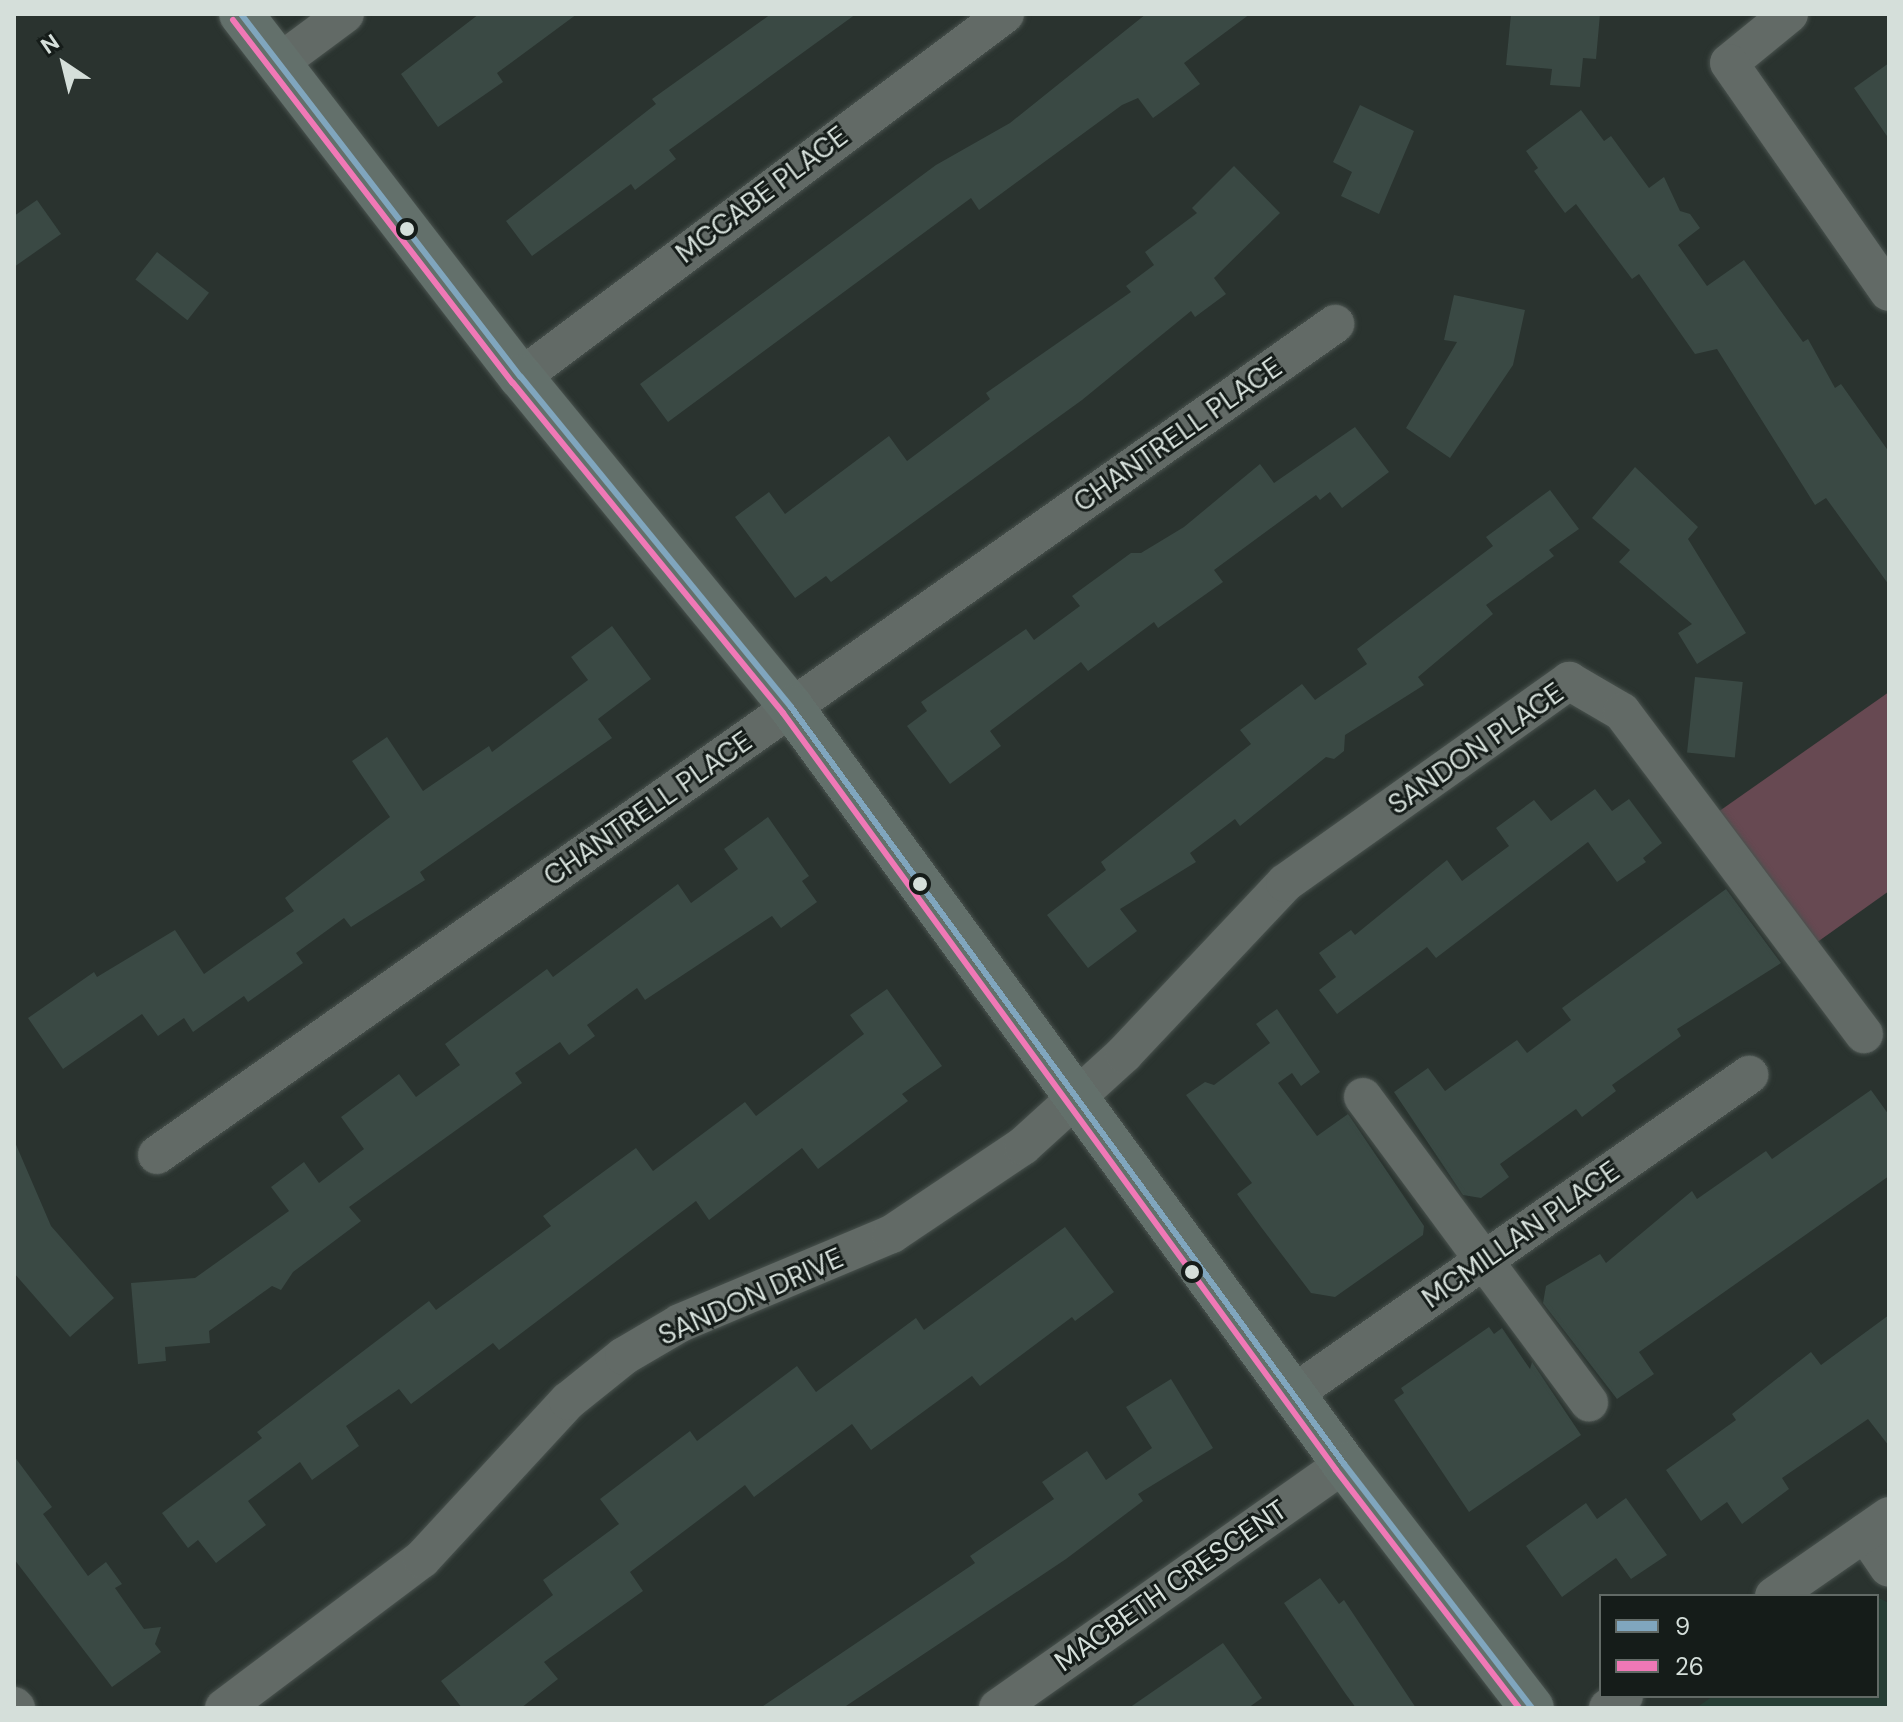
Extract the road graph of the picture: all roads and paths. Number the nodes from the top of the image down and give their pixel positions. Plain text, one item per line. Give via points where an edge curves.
1 (241, 14) edge
2 (345, 14) edge
3 (1005, 14) edge
4 (1789, 14) edge
5 (279, 63) junction
6 (1889, 292) edge
7 (1335, 324) dead end
8 (521, 377) junction
9 (791, 707) junction
10 (1864, 1034) dead end
11 (1749, 1075) dead end
12 (1079, 1096) junction
13 (1363, 1097) dead end
14 (157, 1155) dead end
15 (1485, 1260) junction
16 (1293, 1394) junction
17 (1589, 1402) dead end
18 (1344, 1464) junction
19 (1877, 1525) edge
20 (1889, 1568) edge
21 (1777, 1594) edge
22 (224, 1708) edge
23 (998, 1708) edge
24 (1532, 1708) edge

1 - 5 main road
2 - 5 street
3 - 8 street, MCCABE PLACE
4 - 6 street via 1729,63
5 - 8 main road
7 - 9 street, CHANTRELL PLACE
8 - 9 main road
9 - 12 main road
9 - 14 street, CHANTRELL PLACE
10 - 12 street, SANDON PLACE via 1622,712 1569,681 1285,883
11 - 15 street, MCMILLAN PLACE
12 - 16 main road
12 - 22 street, SANDON DRIVE via 1023,1146 892,1234 680,1323 624,1356 568,1401 422,1559
13 - 15 street
15 - 16 street, MCMILLAN PLACE
15 - 17 street
16 - 18 main road
18 - 23 street, MACBETH CRESCENT
18 - 24 main road
19 - 20 street
19 - 21 street

